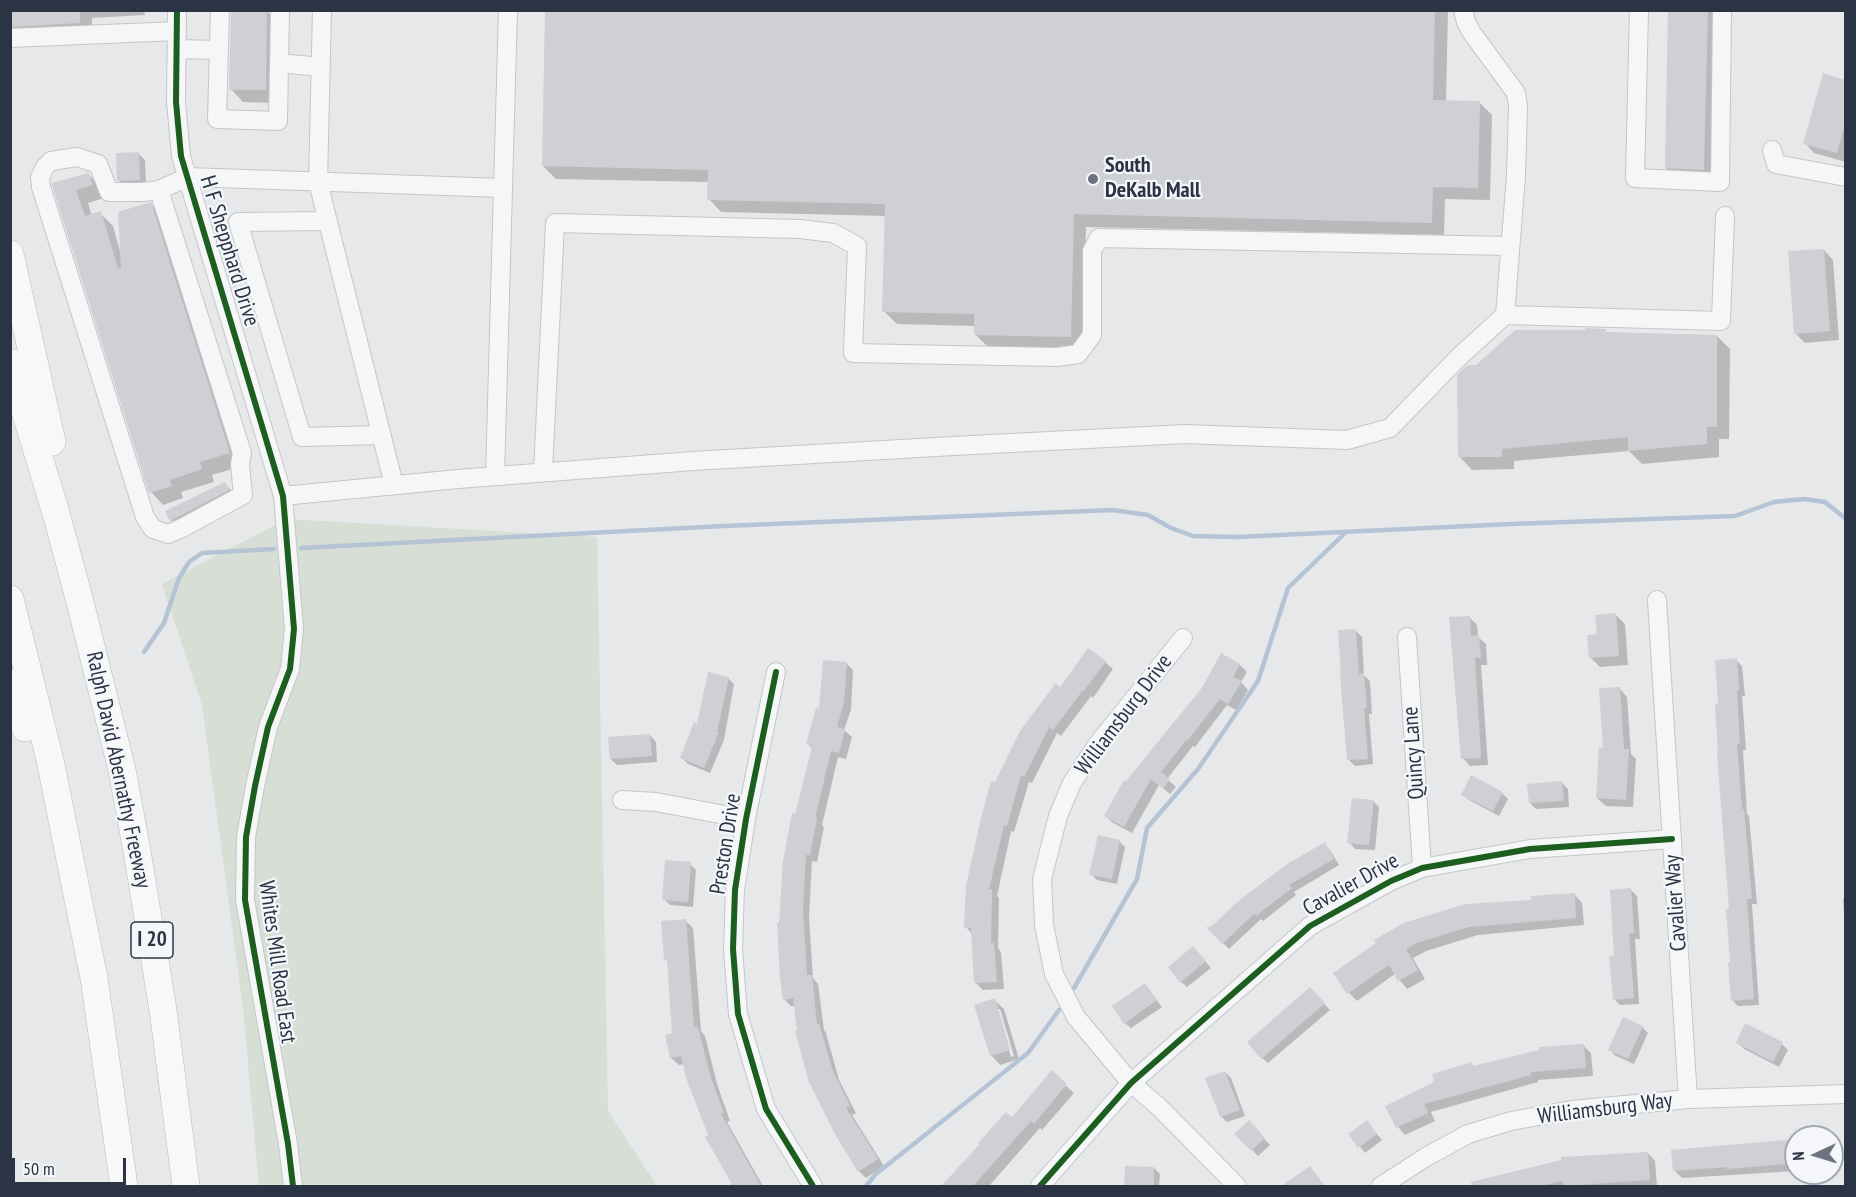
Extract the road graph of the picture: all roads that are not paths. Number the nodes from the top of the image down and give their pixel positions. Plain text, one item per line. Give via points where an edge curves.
1 (177, 10) edge
2 (220, 10) edge
3 (280, 10) edge
4 (322, 10) edge
5 (508, 10) edge
6 (1463, 10) edge
7 (1639, 10) edge
8 (1722, 10) edge
9 (10, 38) edge
10 (177, 40) junction
11 (218, 50) junction
12 (279, 63) junction
13 (321, 67) junction
14 (1772, 150) dead end
15 (188, 177) junction
16 (1845, 177) edge
17 (318, 182) junction
18 (503, 188) junction
19 (159, 190) junction
20 (1725, 216) dead end
21 (327, 220) junction
22 (1510, 246) junction
23 (10, 254) edge
24 (1505, 315) junction
25 (10, 362) edge
26 (381, 435) junction
27 (543, 472) junction
28 (495, 476) junction
29 (394, 485) junction
30 (283, 496) junction
31 (10, 599) edge
32 (1657, 600) dead end
33 (1407, 637) dead end
34 (1183, 638) dead end
35 (776, 672) dead end
36 (10, 682) edge
37 (104, 696) junction
38 (622, 800) dead end
39 (746, 819) junction
40 (1672, 839) junction
41 (1422, 868) junction
42 (94, 978) junction
43 (1131, 1083) junction
44 (1845, 1094) edge
45 (1689, 1099) junction
46 (124, 1186) edge
47 (186, 1186) edge
48 (292, 1186) edge
49 (813, 1186) edge
50 (1041, 1186) edge
51 (1237, 1186) edge
52 (1381, 1186) edge

1 - 10 street, H F Shepphard Drive
2 - 11 street
3 - 12 street
4 - 13 street
5 - 18 street
6 - 22 street via 1472,33 1516,93 1516,176
7 - 8 street via 1635,178 1720,182
9 - 10 street
10 - 11 street
10 - 15 street, H F Shepphard Drive via 178,124
11 - 12 street via 218,119 278,121
12 - 13 street
13 - 17 street
14 - 16 street via 1776,164
15 - 17 street
15 - 19 street
15 - 30 street, H F Shepphard Drive
17 - 18 street
17 - 21 street
18 - 28 street
19 - 19 street via 108,192 98,164 77,157 51,161 40,177 145,517 153,529 168,534 243,495 242,453
20 - 24 street via 1721,321
21 - 26 street
21 - 26 street via 238,222 302,437
22 - 24 street
22 - 27 street via 1099,238 1092,251 1092,335 1078,354 1057,357 853,353 857,246 833,233 555,223
23 - 37 highway
24 - 27 street via 1390,429 1347,440 1185,434
25 - 37 highway, Ralph David Abernathy Freeway / I 20 via 56,513
26 - 29 street
27 - 28 street
28 - 29 street
29 - 30 street
30 - 48 street, Whites Mill Road East via 294,629 290,669 268,727 255,786 246,837 245,900
31 - 42 highway via 50,760
32 - 40 street, Cavalier Way
33 - 41 street, Quincy Lane
34 - 43 street, Williamsburg Drive via 1097,745 1072,783 1058,816 1042,879 1044,924 1056,979 1076,1017
35 - 39 street, Preston Drive
36 - 42 highway via 60,843
37 - 47 highway, Ralph David Abernathy Freeway / I 20 via 143,886
38 - 39 street via 656,802
39 - 49 street, Preston Drive via 735,890 733,949 738,1014 766,1109
40 - 41 street, Cavalier Drive via 1530,849
40 - 45 street, Cavalier Way
41 - 43 street, Cavalier Drive via 1310,926
42 - 46 highway
43 - 50 street, Cavalier Drive
43 - 51 street, Williamsburg Drive
44 - 45 street, Williamsburg Way
45 - 52 street, Williamsburg Way via 1572,1110 1511,1121 1468,1134

